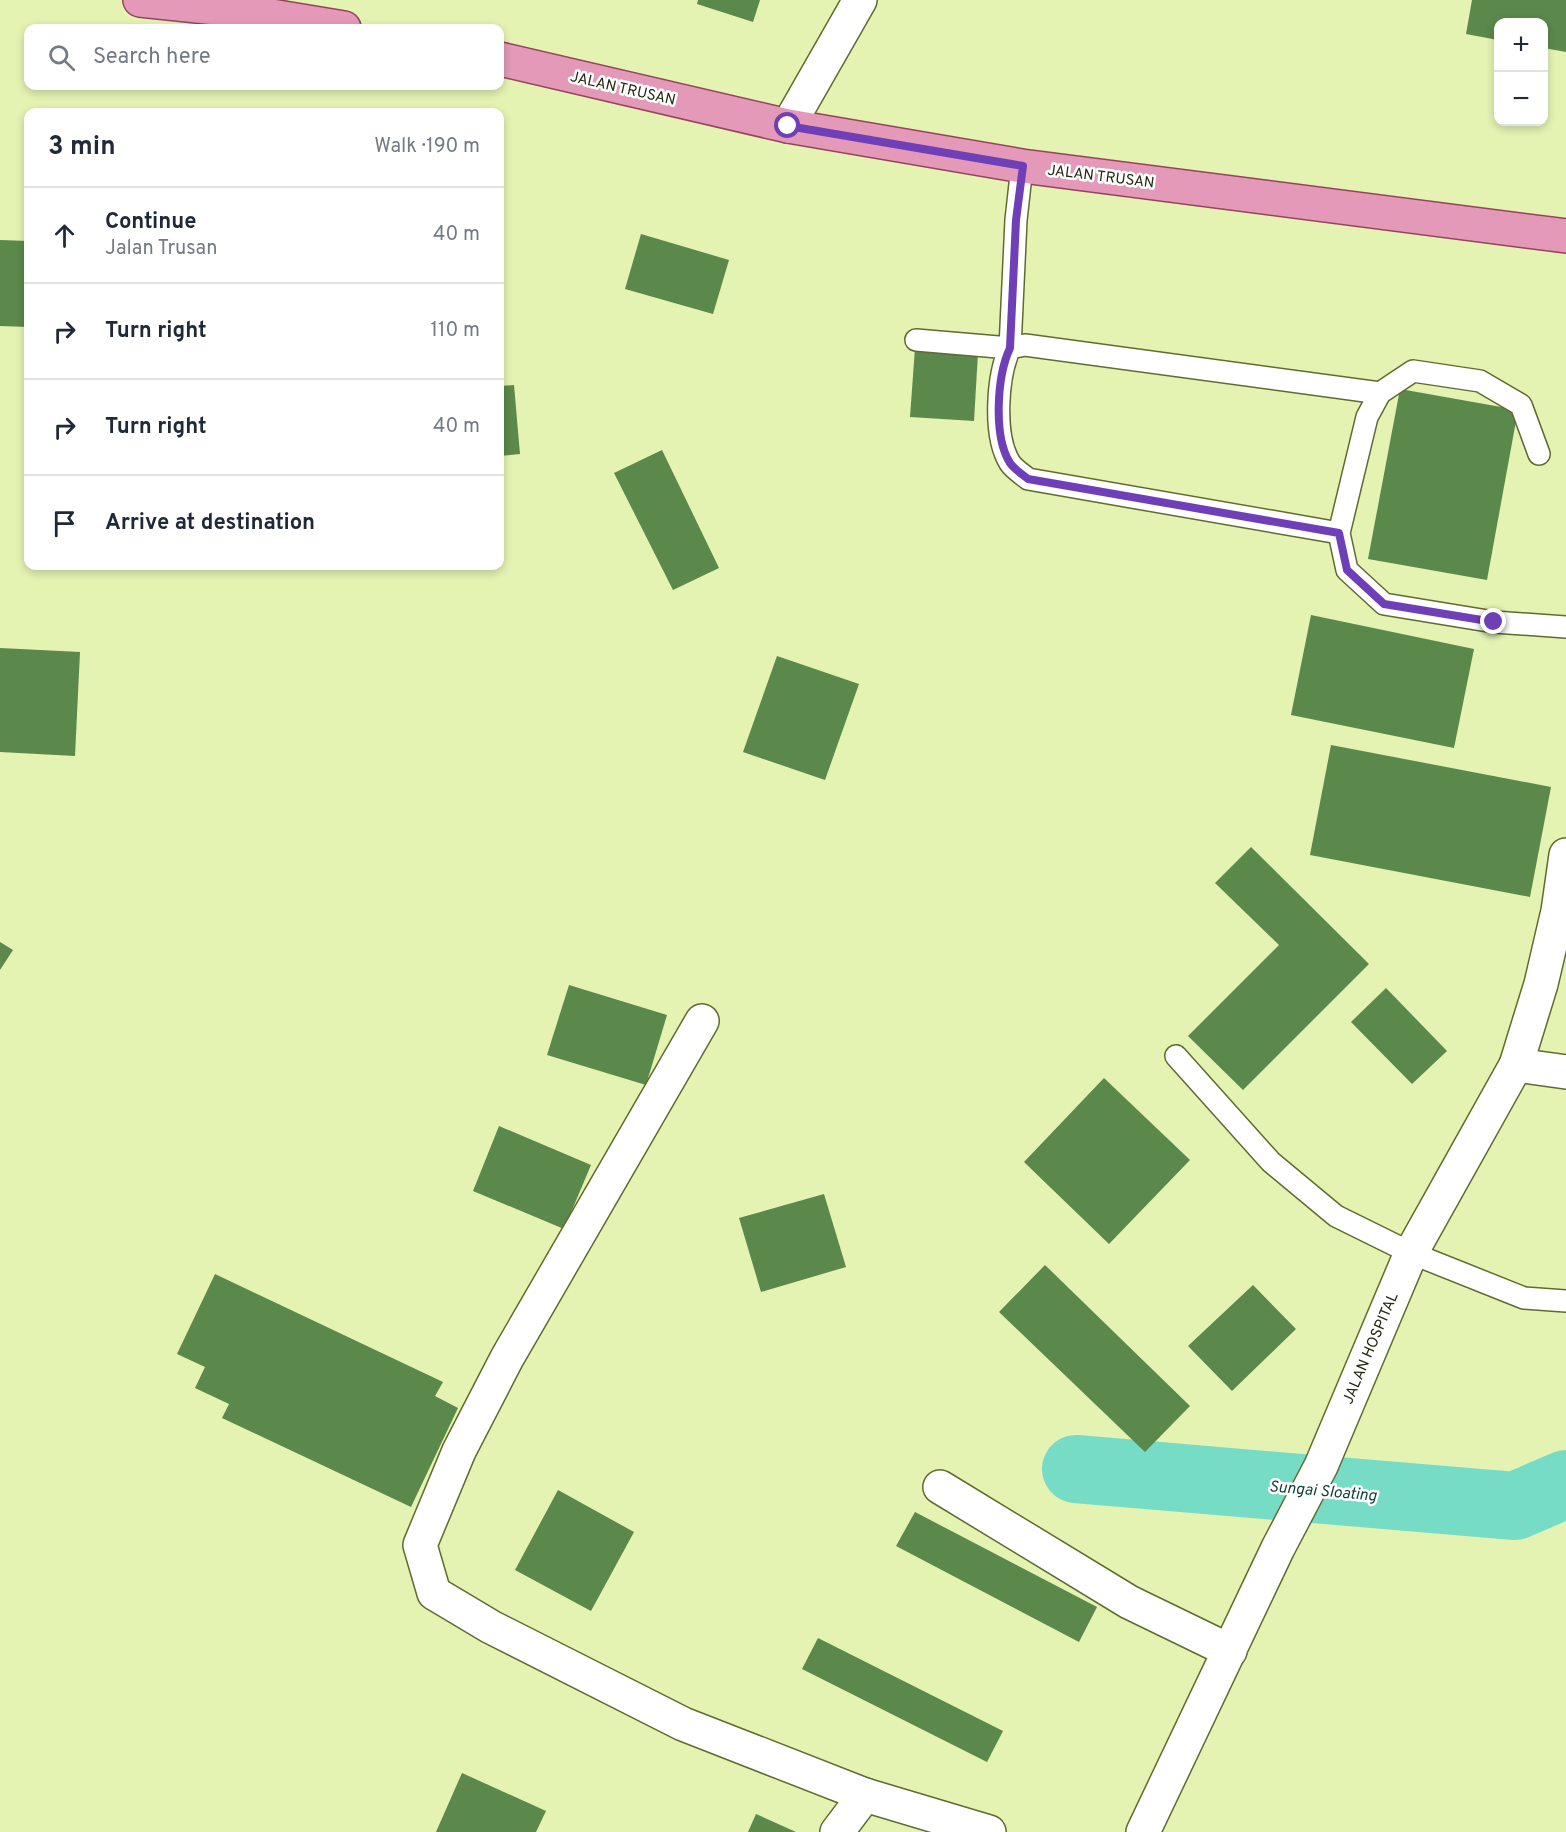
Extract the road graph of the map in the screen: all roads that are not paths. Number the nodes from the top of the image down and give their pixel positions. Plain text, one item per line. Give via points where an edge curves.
1 (141, 0) edge
2 (860, 0) edge
3 (320, 24) edge
4 (504, 60) edge
5 (788, 126) junction
6 (1023, 166) junction
7 (1566, 236) edge
8 (916, 340) dead end
9 (1010, 348) junction
10 (1380, 393) junction
11 (1539, 454) dead end
12 (1339, 533) junction
13 (1566, 627) edge
14 (1566, 855) edge
15 (702, 1021) dead end
16 (1176, 1056) dead end
17 (1516, 1065) junction
18 (1566, 1072) edge
19 (1411, 1253) junction
20 (1566, 1301) edge
21 (940, 1487) dead end
22 (1230, 1652) junction
23 (865, 1795) junction
24 (837, 1832) edge
25 (989, 1832) edge
26 (1143, 1832) edge

1 - 3 main road
2 - 5 street
4 - 5 main road, JALAN TRUSAN
5 - 6 main road, JALAN TRUSAN
6 - 7 main road, JALAN TRUSAN
6 - 9 lane via 1016,220
8 - 9 lane
9 - 10 lane via 1025,345
9 - 12 lane via 1003,362 1001,442 1011,465 1028,479
10 - 11 lane via 1413,371 1480,381 1521,405
10 - 12 lane via 1367,417
12 - 13 lane via 1347,570 1384,604 1494,622
14 - 17 street, JALAN HOSPITAL via 1541,984
15 - 23 street via 507,1358 459,1451 420,1545 434,1593 491,1627 682,1724
16 - 19 lane via 1271,1162 1336,1216
17 - 18 street
17 - 19 street, JALAN HOSPITAL
19 - 20 lane via 1524,1298
19 - 22 street, JALAN HOSPITAL via 1321,1466
21 - 22 street via 1129,1602
22 - 26 street, JALAN HOSPITAL
23 - 24 street
23 - 25 street

